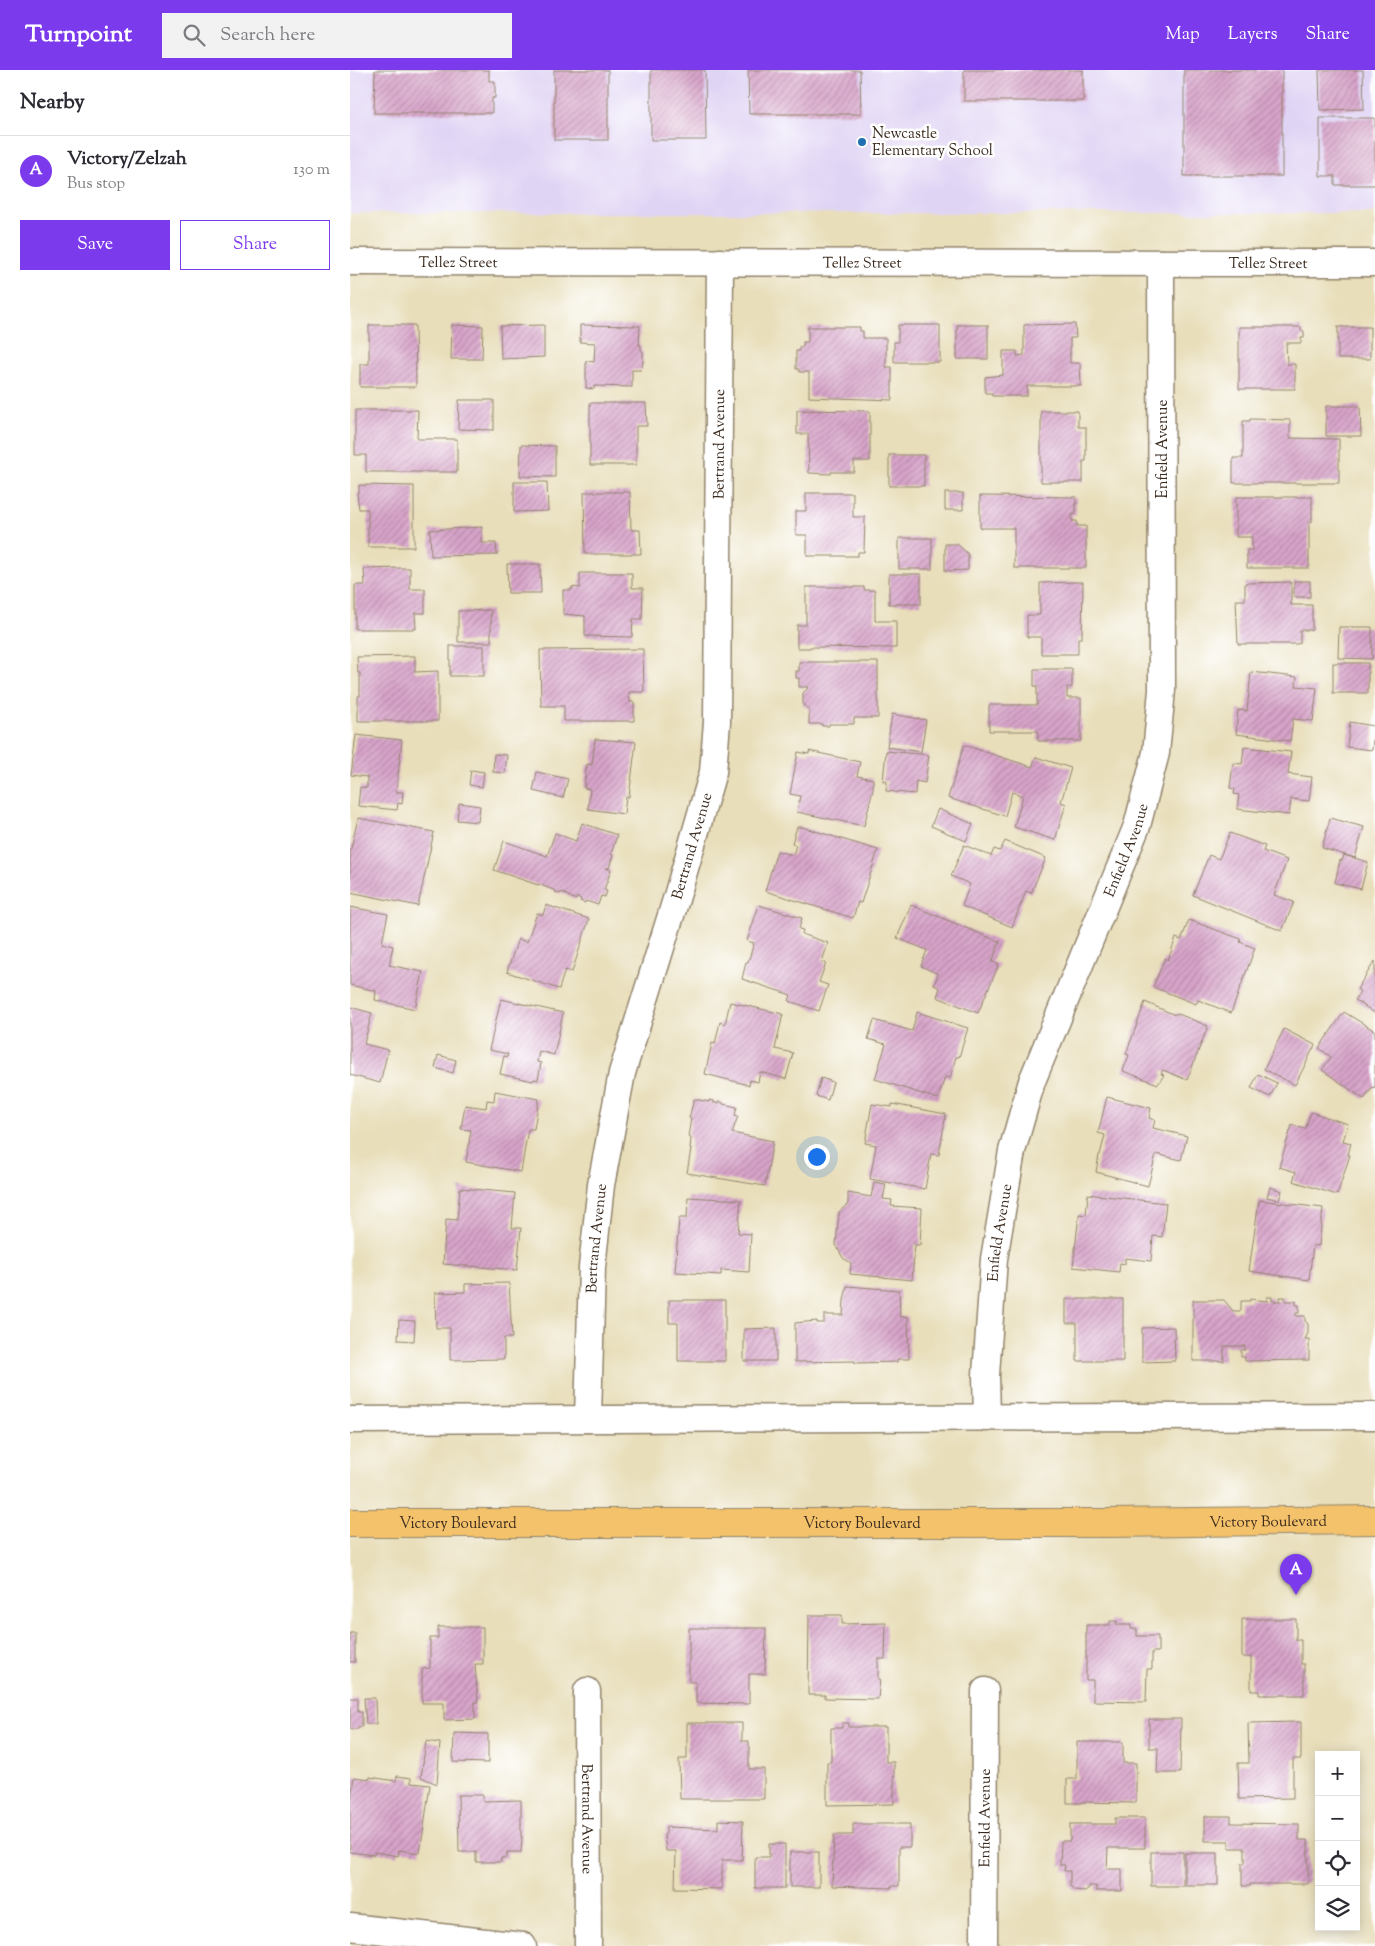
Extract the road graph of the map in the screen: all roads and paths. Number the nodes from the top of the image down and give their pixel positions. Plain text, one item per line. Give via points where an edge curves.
1 (350, 262) edge
2 (720, 262) junction
3 (1161, 263) junction
4 (1375, 263) edge
5 (1375, 1416) edge
6 (588, 1418) junction
7 (987, 1418) junction
8 (350, 1420) edge
9 (1375, 1520) edge
10 (350, 1523) edge
11 (587, 1691) dead end
12 (985, 1691) dead end
13 (350, 1927) edge
14 (523, 1946) edge
15 (588, 1946) edge
16 (984, 1946) edge

1 - 2 street, Tellez Street
2 - 3 street, Tellez Street
2 - 6 street, Bertrand Avenue via 718,722 713,772 622,1073 601,1185 592,1267
3 - 4 street, Tellez Street
3 - 7 street, Enfield Avenue via 1162,690 1156,753 1137,826 1032,1081 1012,1151 994,1259 986,1375
5 - 7 street
6 - 7 street
6 - 8 street
9 - 10 main road, Victory Boulevard
11 - 15 street, Bertrand Avenue
12 - 16 street, Enfield Avenue
13 - 14 street

